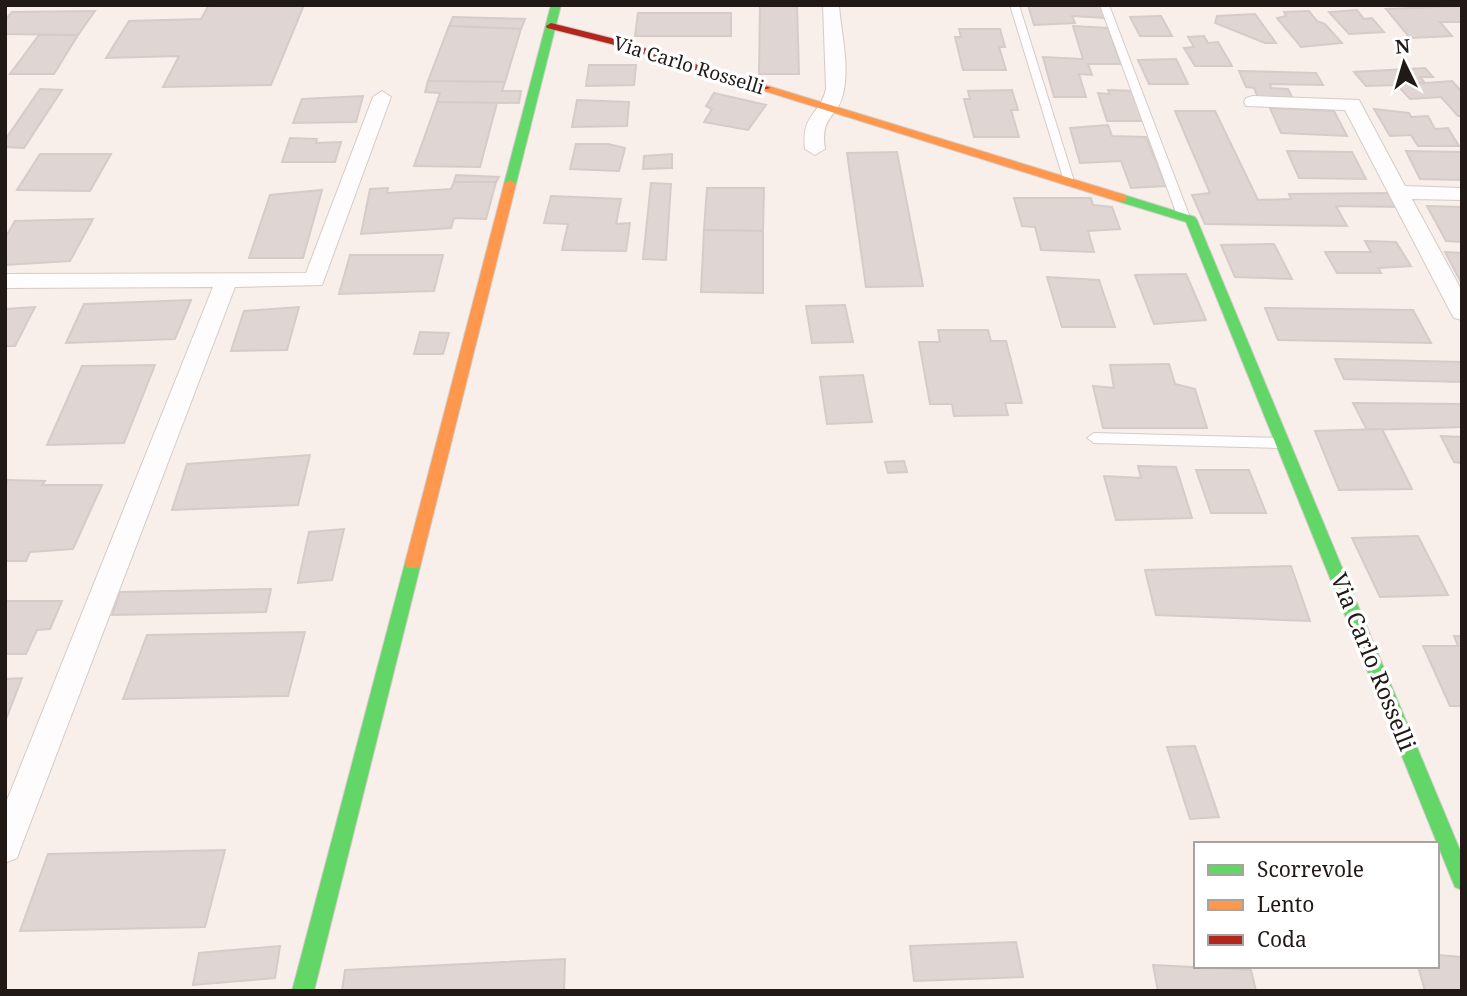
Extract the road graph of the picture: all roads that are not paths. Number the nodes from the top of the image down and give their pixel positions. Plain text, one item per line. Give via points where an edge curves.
1 (556, 5) edge
2 (831, 5) edge
3 (1014, 5) edge
4 (1104, 5) edge
5 (551, 26) junction
6 (382, 97) dead end
7 (1253, 102) dead end
8 (826, 107) junction
9 (815, 149) dead end
10 (1069, 181) junction
11 (1398, 192) junction
12 (1462, 194) edge
13 (1183, 215) junction
14 (227, 280) junction
15 (5, 281) edge
16 (1462, 313) edge
17 (1094, 438) dead end
18 (1284, 443) junction
19 (5, 848) edge
20 (1462, 880) edge
21 (303, 991) edge

1 - 5 street
2 - 8 street via 835,89
3 - 10 lane
4 - 13 lane, Via Carlo Rosselli
5 - 8 street, Via Carlo Rosselli
5 - 21 street
6 - 14 street via 314,280
7 - 11 street via 1351,104
8 - 9 street via 812,129
8 - 10 street, Via Carlo Rosselli
10 - 13 street, Via Carlo Rosselli
11 - 12 street
11 - 16 street
13 - 18 street, Via Carlo Rosselli via 1195,225
14 - 15 street
14 - 19 street
17 - 18 lane
18 - 20 street, Via Carlo Rosselli

